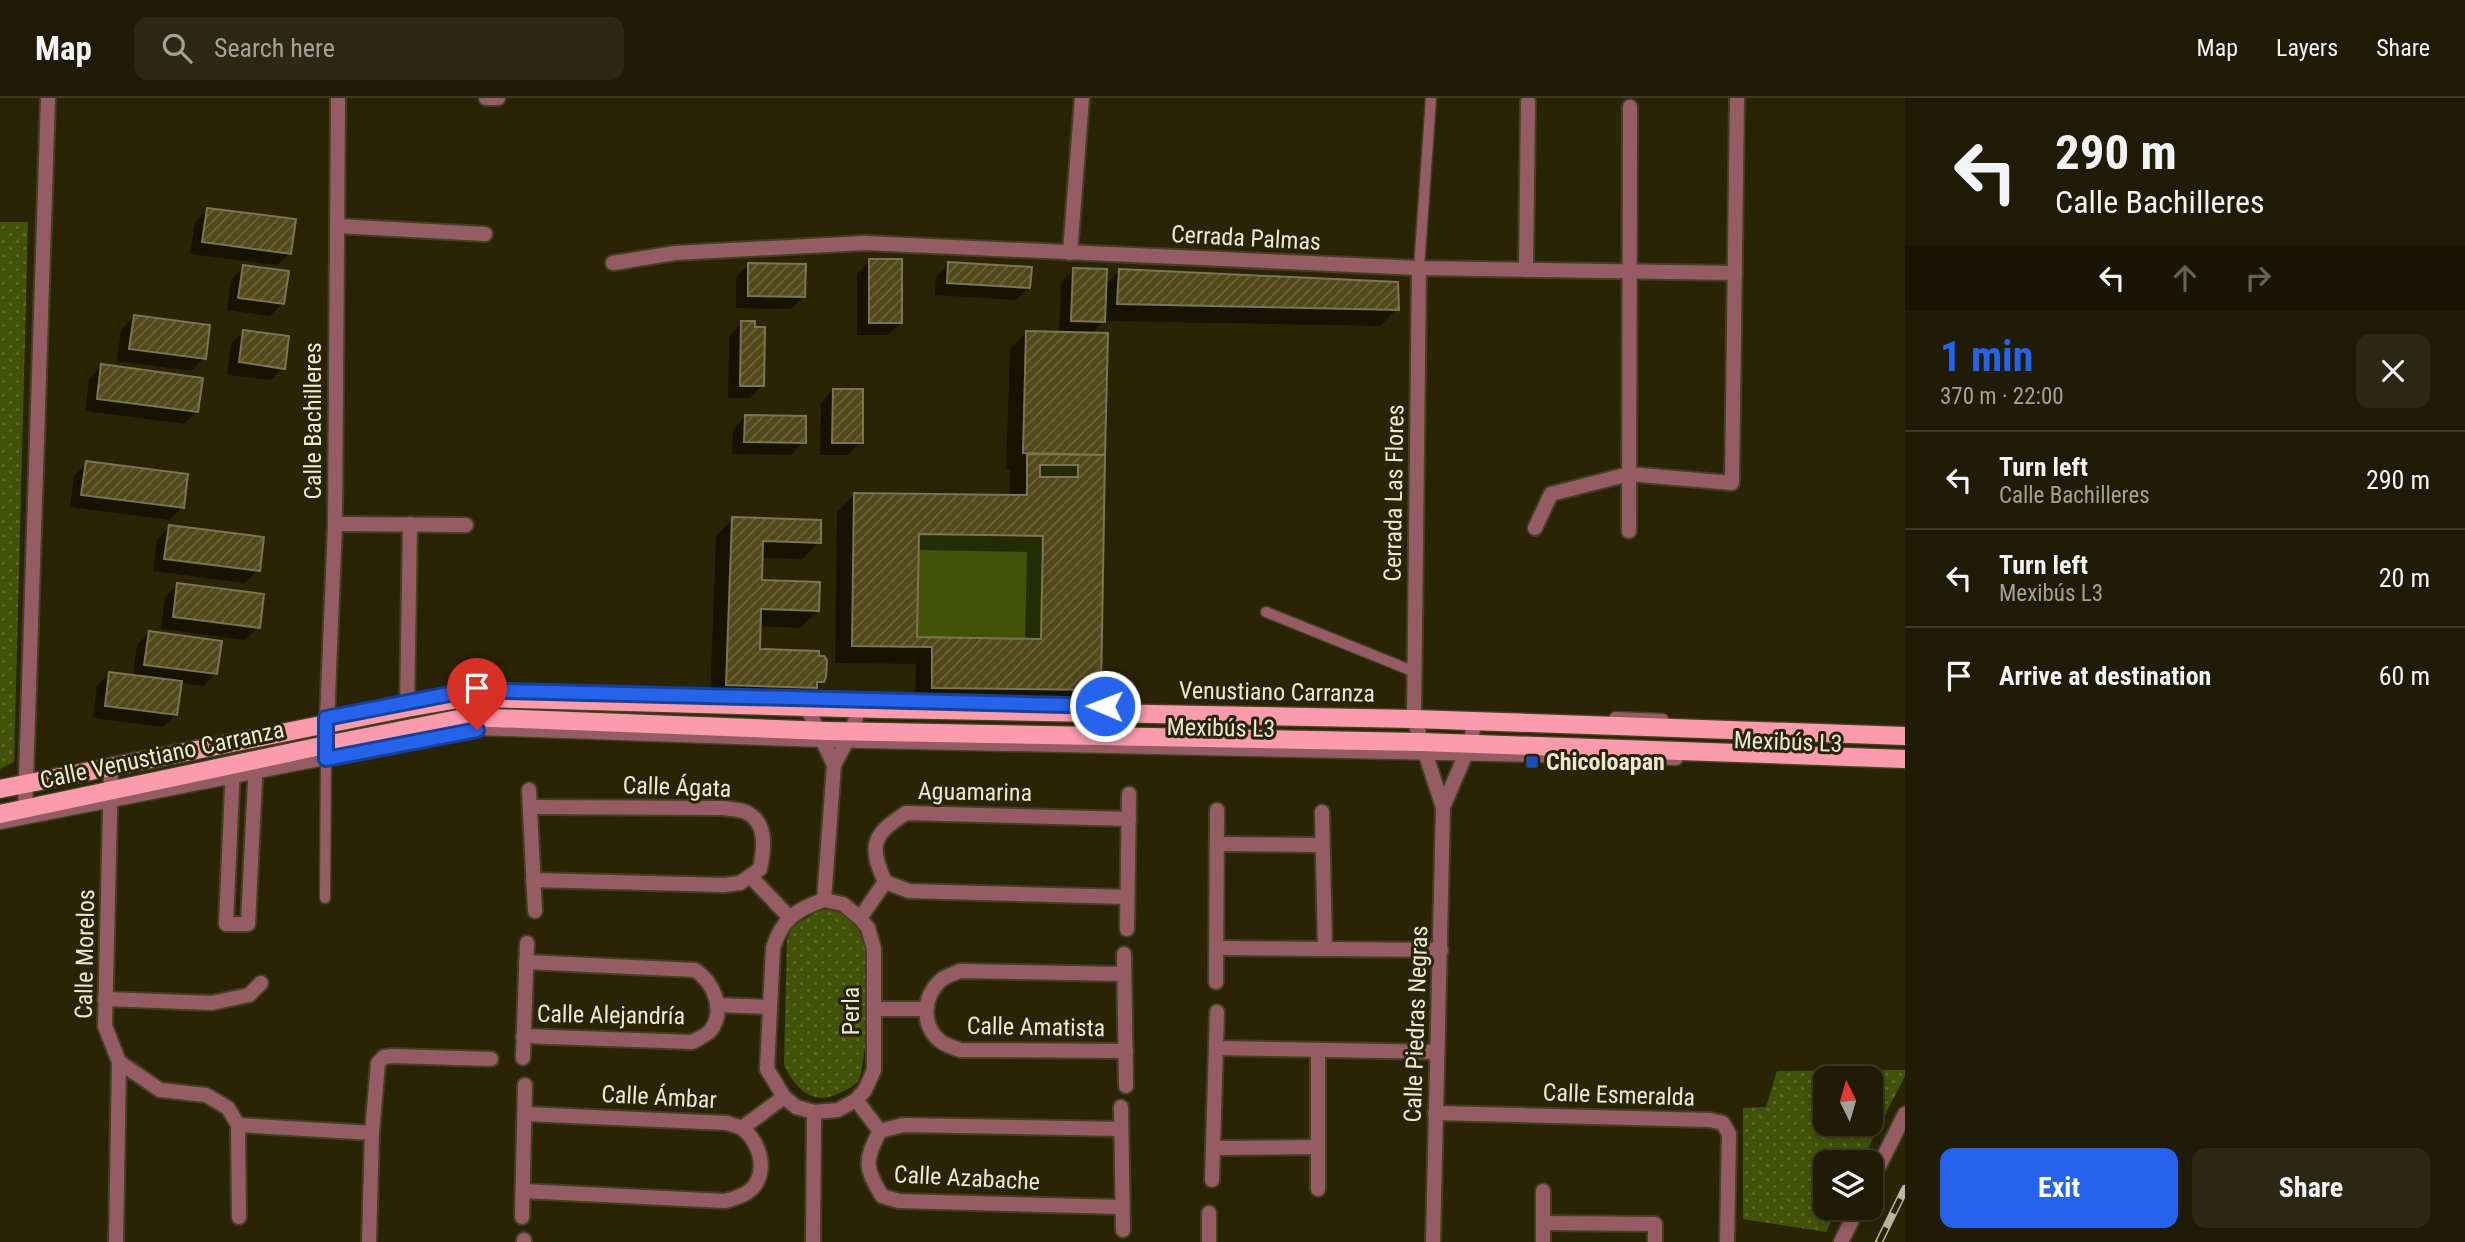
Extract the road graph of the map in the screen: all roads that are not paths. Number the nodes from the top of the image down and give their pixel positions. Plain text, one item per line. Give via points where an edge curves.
1 (48, 98) edge
2 (338, 98) edge
3 (486, 98) edge
4 (498, 98) edge
5 (1082, 98) edge
6 (1431, 98) edge
7 (1737, 98) edge
8 (1528, 102) dead end
9 (1630, 107) dead end
10 (337, 226) junction
11 (485, 234) dead end
12 (1070, 253) junction
13 (613, 263) dead end
14 (1419, 268) junction
15 (1526, 270) junction
16 (1629, 272) junction
17 (1735, 273) junction
18 (1629, 474) junction
19 (335, 524) junction
20 (410, 524) junction
21 (466, 525) dead end
22 (1535, 528) dead end
23 (1629, 531) dead end
24 (1266, 612) dead end
25 (1415, 672) junction
26 (480, 698) joint
27 (499, 698) junction
28 (407, 705) junction
29 (807, 707) junction
30 (859, 708) junction
31 (1414, 715) junction
32 (501, 718) junction
33 (326, 721) junction
34 (1475, 721) junction
35 (1905, 729) edge
36 (819, 736) junction
37 (1905, 736) edge
38 (849, 737) junction
39 (1423, 747) junction
40 (1468, 749) junction
41 (326, 752) junction
42 (1905, 759) edge
43 (834, 765) junction
44 (111, 767) junction
45 (256, 767) junction
46 (1905, 767) edge
47 (232, 772) junction
48 (26, 781) junction
49 (0, 782) edge
50 (0, 789) edge
51 (529, 790) dead end
52 (1129, 794) dead end
53 (112, 797) junction
54 (530, 807) junction
55 (1443, 807) junction
56 (231, 809) junction
57 (25, 810) junction
58 (254, 810) junction
59 (1217, 810) dead end
60 (1322, 812) dead end
61 (0, 814) edge
62 (1129, 819) junction
63 (0, 824) edge
64 (1218, 844) junction
65 (1322, 845) junction
66 (751, 877) junction
67 (533, 880) junction
68 (885, 882) junction
69 (1127, 897) junction
70 (325, 898) dead end
71 (824, 900) junction
72 (535, 911) dead end
73 (790, 918) junction
74 (860, 918) junction
75 (1127, 929) dead end
76 (527, 943) dead end
77 (1325, 947) junction
78 (1216, 948) junction
79 (1441, 950) junction
80 (1124, 954) dead end
81 (526, 962) junction
82 (1124, 974) junction
83 (1216, 982) dead end
84 (261, 983) dead end
85 (105, 999) junction
86 (717, 1005) junction
87 (770, 1007) junction
88 (874, 1009) junction
89 (925, 1009) junction
90 (1217, 1012) dead end
91 (523, 1036) junction
92 (1216, 1048) junction
93 (1318, 1050) junction
94 (1126, 1051) junction
95 (1437, 1052) junction
96 (491, 1059) dead end
97 (523, 1059) dead end
98 (119, 1062) junction
99 (525, 1085) dead end
100 (1126, 1086) dead end
101 (784, 1097) junction
102 (856, 1100) junction
103 (1121, 1107) dead end
104 (814, 1112) junction
105 (1436, 1113) junction
106 (525, 1114) junction
107 (1905, 1114) edge
108 (238, 1125) junction
109 (742, 1128) junction
110 (1121, 1129) junction
111 (880, 1131) junction
112 (372, 1133) junction
113 (1318, 1147) junction
114 (1213, 1148) junction
115 (1883, 1158) edge
116 (1212, 1180) dead end
117 (1318, 1189) dead end
118 (523, 1191) junction
119 (1543, 1191) dead end
120 (1122, 1207) junction
121 (1209, 1213) dead end
122 (239, 1217) dead end
123 (523, 1217) dead end
124 (1852, 1220) edge
125 (1543, 1223) junction
126 (1123, 1230) dead end
127 (116, 1242) edge
128 (369, 1242) edge
129 (813, 1242) edge
130 (1209, 1242) edge
131 (1433, 1242) edge
132 (1543, 1242) edge
133 (1655, 1242) edge
134 (1727, 1242) edge
135 (1841, 1242) edge

1 - 48 street
2 - 10 street, Calle Bachilleres
3 - 4 street
5 - 12 street
6 - 14 lane
7 - 17 street
8 - 15 street
9 - 16 street
10 - 11 street
10 - 19 street, Calle Bachilleres
12 - 13 street, Cerrada Palmas via 865,243 675,253
12 - 14 street, Cerrada Palmas
14 - 15 street, Cerrada Palmas
14 - 25 street, Cerrada Las Flores
15 - 16 street, Cerrada Palmas
16 - 17 street, Cerrada Palmas
16 - 18 street
17 - 18 street via 1732,483
18 - 22 street via 1551,494
18 - 23 street
19 - 20 street
19 - 33 street, Calle Bachilleres
20 - 21 street
20 - 28 street
24 - 25 lane
25 - 31 street, Cerrada Las Flores
26 - 27 main road, Venustiano Carranza
26 - 28 main road, Calle Venustiano Carranza
27 - 29 main road, Venustiano Carranza
27 - 32 main road
28 - 31 lane, Mexibús L3 via 470,690 501,690
28 - 33 main road, Calle Venustiano Carranza
29 - 30 main road, Venustiano Carranza
29 - 36 street
30 - 31 main road, Venustiano Carranza
30 - 38 street
31 - 34 main road, Venustiano Carranza
31 - 35 lane, Mexibús L3
31 - 39 street, Calle Piedras Negras
32 - 36 main road, Venustiano Carranza
32 - 41 main road, Calle Venustiano Carranza via 468,717
33 - 41 street, Calle Bachilleres
33 - 44 main road, Calle Venustiano Carranza
33 - 48 lane
34 - 37 main road, Venustiano Carranza
34 - 40 street, Calle Piedras Negras
36 - 38 main road, Venustiano Carranza
36 - 41 lane via 477,730
36 - 43 street
38 - 39 main road, Venustiano Carranza
38 - 43 street
39 - 40 main road, Venustiano Carranza
39 - 55 street, Calle Piedras Negras
40 - 42 main road, Venustiano Carranza
40 - 46 lane, Mexibús L3
40 - 55 street, Calle Piedras Negras
41 - 45 main road, Calle Venustiano Carranza
41 - 70 lane
43 - 71 street
44 - 48 main road, Calle Venustiano Carranza
44 - 53 street, Calle Morelos
45 - 47 main road, Calle Venustiano Carranza
45 - 58 street
47 - 53 main road, Calle Venustiano Carranza
47 - 56 street
48 - 49 lane
48 - 50 main road, Calle Venustiano Carranza
48 - 57 street
51 - 54 street
52 - 62 street
53 - 57 main road, Calle Venustiano Carranza
53 - 63 lane
53 - 85 street, Calle Morelos
54 - 66 street, Calle Ágata via 745,812 764,835 760,869
54 - 67 street
55 - 79 street, Calle Piedras Negras
56 - 58 street
56 - 58 street via 226,924 248,924
57 - 61 main road, Calle Venustiano Carranza
59 - 64 street
60 - 65 street
62 - 68 street, Aguamarina via 906,813 879,833 874,853
62 - 69 street
64 - 65 street
64 - 78 street
65 - 77 street
66 - 67 street via 723,886
66 - 73 street
67 - 72 street
68 - 69 street via 909,891
68 - 74 street
69 - 75 street
71 - 73 street
71 - 74 street via 843,904
73 - 87 street via 778,931 773,948
74 - 88 street, Perla via 874,949
76 - 81 street
77 - 78 street
77 - 79 street
78 - 83 street
79 - 95 street, Calle Piedras Negras
80 - 82 street
81 - 86 street, Calle Alejandría via 695,970 714,988
81 - 91 street
82 - 89 street via 960,971 942,979
82 - 94 street
84 - 85 street via 249,995 212,1003
85 - 98 street, Calle Morelos via 105,1026
86 - 87 street, Calle Alejandría
86 - 91 street, Calle Alejandría via 709,1032 692,1042
87 - 101 street via 767,1069
88 - 89 street
88 - 102 street, Perla via 874,1070
89 - 94 street, Calle Amatista via 930,1032 960,1050
90 - 92 street
91 - 97 street
92 - 93 street
92 - 114 street
93 - 95 street
93 - 113 street
94 - 100 street
95 - 105 street, Calle Piedras Negras
96 - 112 street via 384,1057 378,1063
98 - 108 street via 160,1090 206,1095 228,1108
98 - 127 street, Calle Morelos
99 - 106 street
101 - 104 street via 796,1107
101 - 109 street
102 - 104 street via 838,1110
102 - 111 street, Calle Azabache
103 - 110 street
104 - 129 street
105 - 131 street, Calle Piedras Negras
105 - 134 street, Calle Esmeralda via 1723,1123 1729,1134
106 - 109 street, Calle Ámbar via 727,1123
106 - 118 street
107 - 115 street
108 - 112 street
108 - 122 street
109 - 118 street, Calle Ámbar via 760,1149 760,1168 755,1185 725,1201
110 - 111 street, Calle Azabache via 904,1125
110 - 120 street
111 - 120 street, Calle Azabache via 871,1149 868,1173 882,1196 899,1201
112 - 128 street
113 - 114 street
113 - 117 street
114 - 116 street
118 - 123 street
119 - 125 street
120 - 126 street
121 - 130 street
124 - 135 street
125 - 132 street
125 - 133 street via 1655,1224

